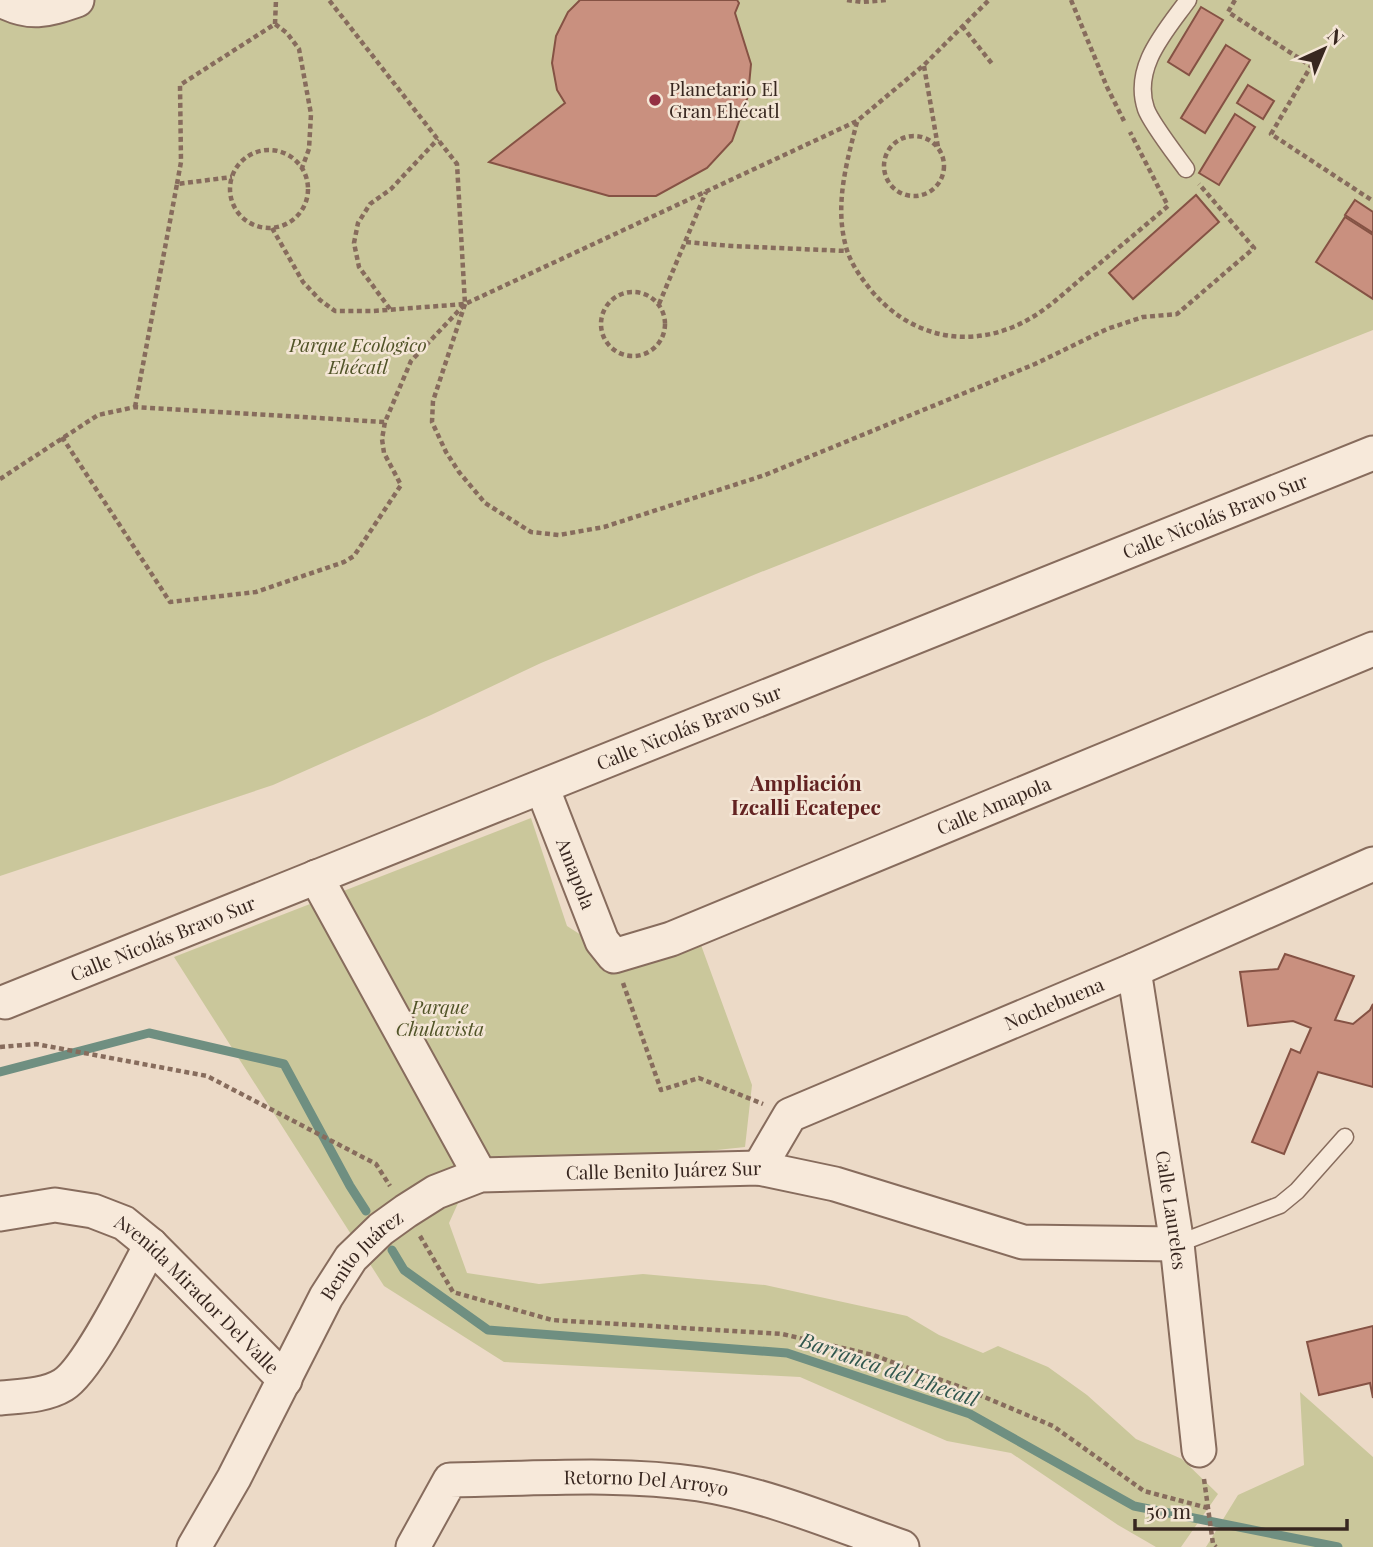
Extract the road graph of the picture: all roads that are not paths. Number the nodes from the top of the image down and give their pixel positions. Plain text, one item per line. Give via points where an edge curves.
1 (77, 0) edge
2 (1188, 0) edge
3 (4, 7) edge
4 (1186, 169) road end
5 (1369, 458) edge
6 (1373, 649) edge
7 (542, 787) junction
8 (1373, 864) edge
9 (316, 877) junction
10 (614, 956) joint
11 (1134, 970) junction
12 (5, 1002) dead end
13 (1345, 1137) dead end
14 (759, 1168) junction
15 (480, 1175) junction
16 (0, 1214) edge
17 (1177, 1244) junction
18 (151, 1245) junction
19 (285, 1380) junction
20 (0, 1398) edge
21 (1199, 1450) road end
22 (418, 1545) edge
23 (194, 1547) edge
24 (902, 1547) edge

1 - 3 street via 43,11
2 - 4 lane via 1152,51 1143,80 1146,110
5 - 7 street, Calle Nicolás Bravo Sur
6 - 10 street, Calle Amapola via 671,939
7 - 9 street, Calle Nicolás Bravo Sur
7 - 10 street, Amapola via 602,941
8 - 11 street, Nochebuena
9 - 12 street, Calle Nicolás Bravo Sur
9 - 15 street
11 - 14 street, Nochebuena via 790,1115
11 - 17 street, Calle Laureles
13 - 17 lane via 1280,1205
14 - 15 street, Calle Benito Juárez Sur
14 - 17 street, Calle Benito Juárez Sur via 835,1184 1023,1242
15 - 19 street, Benito Juárez via 405,1210 351,1258
16 - 18 street, Avenida Mirador Del Valle via 55,1206 93,1211 124,1223
17 - 21 street, Calle Laureles
18 - 19 street, Avenida Mirador Del Valle
18 - 20 street via 83,1366 62,1385
19 - 23 street, Avenida Mirador Del Valle
22 - 24 street, Retorno Del Arroyo via 450,1480 640,1479 700,1485 778,1504

